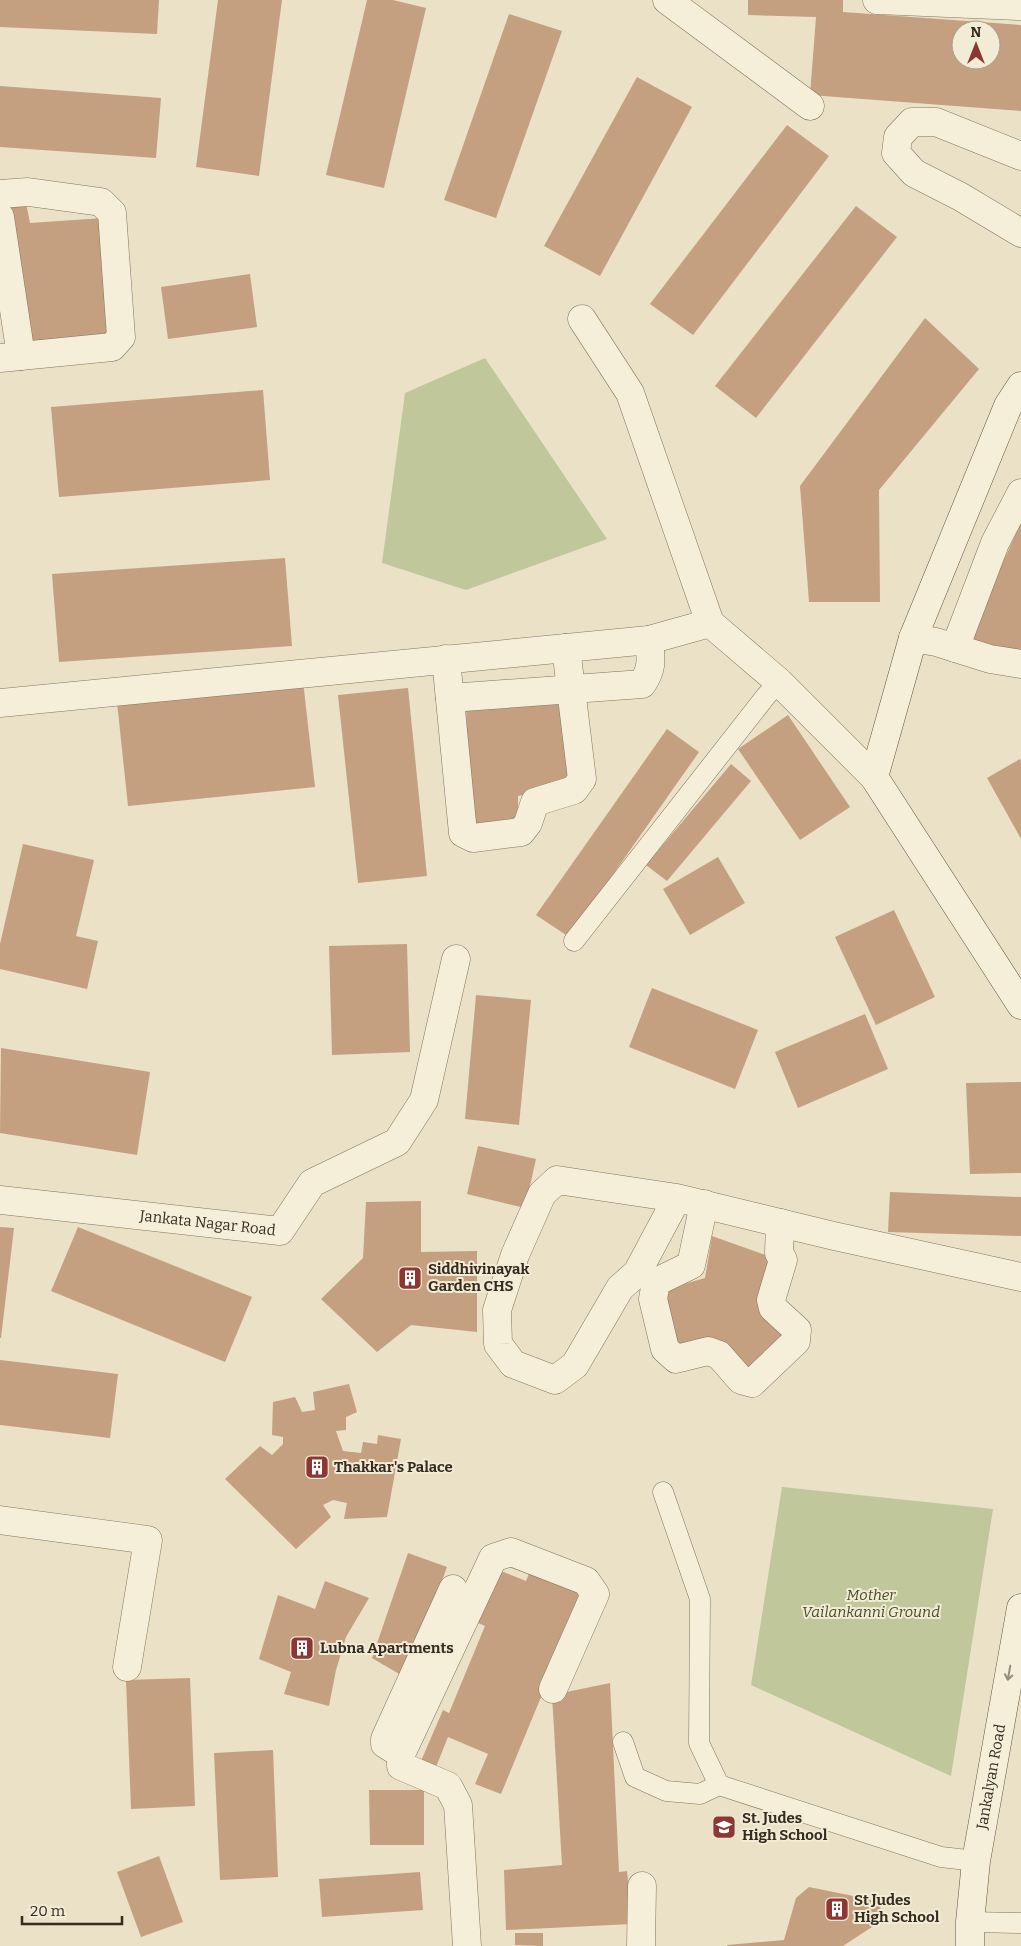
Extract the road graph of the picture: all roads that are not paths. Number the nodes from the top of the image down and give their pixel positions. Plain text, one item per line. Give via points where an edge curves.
1 (667, 0) edge
2 (877, 0) edge
3 (1021, 4) edge
4 (810, 106) dead end
5 (1021, 156) edge
6 (0, 194) edge
7 (0, 218) edge
8 (1021, 233) edge
9 (582, 319) dead end
10 (10, 357) edge
11 (1021, 386) edge
12 (1021, 493) edge
13 (710, 623) junction
14 (913, 638) junction
15 (649, 640) junction
16 (593, 645) junction
17 (955, 648) junction
18 (553, 649) junction
19 (446, 660) junction
20 (1021, 664) edge
21 (779, 682) junction
22 (585, 689) junction
23 (545, 691) junction
24 (450, 698) junction
25 (0, 703) edge
26 (874, 776) junction
27 (574, 941) dead end
28 (456, 959) dead end
29 (1021, 1005) edge
30 (677, 1198) junction
31 (0, 1200) edge
32 (704, 1204) junction
33 (780, 1223) junction
34 (1021, 1277) edge
35 (663, 1492) dead end
36 (0, 1520) edge
37 (452, 1589) dead end
38 (1021, 1608) edge
39 (127, 1667) dead end
40 (553, 1689) dead end
41 (623, 1742) dead end
42 (401, 1754) junction
43 (719, 1785) junction
44 (976, 1861) junction
45 (642, 1886) dead end
46 (1021, 1923) edge
47 (970, 1934) edge
48 (467, 1946) edge
49 (641, 1946) edge

1 - 4 street
2 - 3 street
5 - 8 street via 936,122 912,122 898,137 896,153 914,173
6 - 10 street via 28,192 101,202 112,213 121,336 112,347
7 - 10 street
9 - 13 street via 630,393
11 - 14 street via 1008,406
12 - 17 street via 996,544
13 - 15 street
13 - 21 street
14 - 17 street
14 - 26 street
15 - 16 street
15 - 22 street via 650,673 642,684
16 - 18 street
16 - 22 street
17 - 20 street
18 - 19 street
18 - 22 street
18 - 23 street
19 - 24 street
19 - 25 street
21 - 26 street
21 - 27 lane
22 - 23 street
22 - 24 street via 582,779 574,790 535,802 528,823 521,832 473,838 462,833
23 - 24 street
26 - 29 street
28 - 31 street, Jankata Nagar Road via 424,1100 397,1142 312,1183 280,1231
30 - 30 street via 636,1273 620,1288 575,1365 555,1380 513,1364 498,1344 497,1310 515,1255 542,1194 557,1180
30 - 32 street
32 - 33 street
32 - 33 street via 691,1265 656,1282 653,1299 665,1349 676,1359 708,1351 719,1355 741,1380 752,1383 796,1341 797,1330 772,1308 782,1260 779,1253
33 - 34 street
35 - 43 lane via 700,1599 699,1743
36 - 39 street via 148,1540
37 - 42 street via 384,1739 384,1744
38 -> 44 street, Jankalyan Road
40 - 42 street via 595,1594 586,1580 510,1552 493,1558
41 - 43 lane via 635,1778 666,1791 700,1794
42 - 48 street via 401,1766 448,1786 458,1805
43 - 44 lane via 941,1857
44 - 47 street, Jankalyan Road
45 - 49 street
46 - 47 lane

